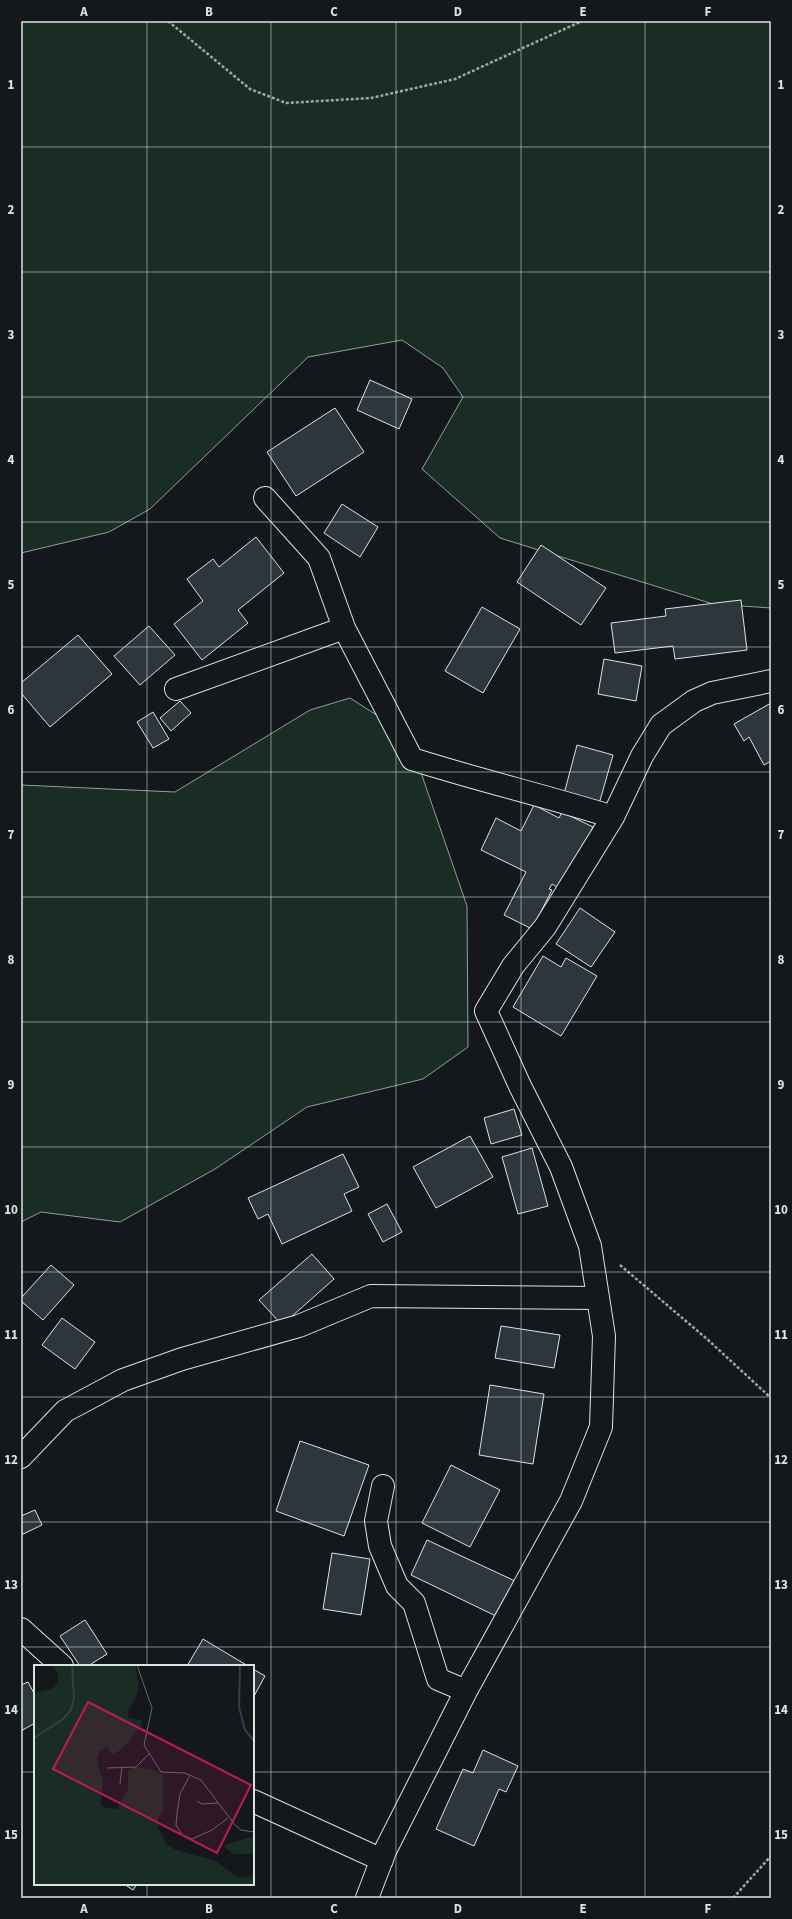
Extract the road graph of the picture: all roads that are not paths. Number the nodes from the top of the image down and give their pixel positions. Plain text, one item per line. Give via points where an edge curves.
1 (265, 498) dead end
2 (344, 628) junction
3 (771, 681) edge
4 (176, 689) dead end
5 (613, 817) junction
6 (598, 1298) junction
7 (21, 1457) edge
8 (383, 1486) dead end
9 (21, 1629) edge
10 (61, 1665) edge
11 (466, 1691) junction
12 (254, 1801) edge
13 (382, 1860) junction
14 (367, 1898) edge

1 - 2 street via 319,558
2 - 4 street
2 - 5 street via 412,759 474,779 545,796
3 - 5 street via 712,693 694,701 661,725 642,756
5 - 6 street via 545,927 513,966 486,1010 520,1086 561,1167 590,1246
6 - 7 street via 371,1296 299,1326 182,1358 123,1380 65,1411
6 - 11 street via 604,1336 601,1427 571,1502
8 - 11 street via 376,1521 380,1546 397,1586 414,1603 438,1679
9 - 10 street
11 - 13 street
12 - 13 street
13 - 14 street

